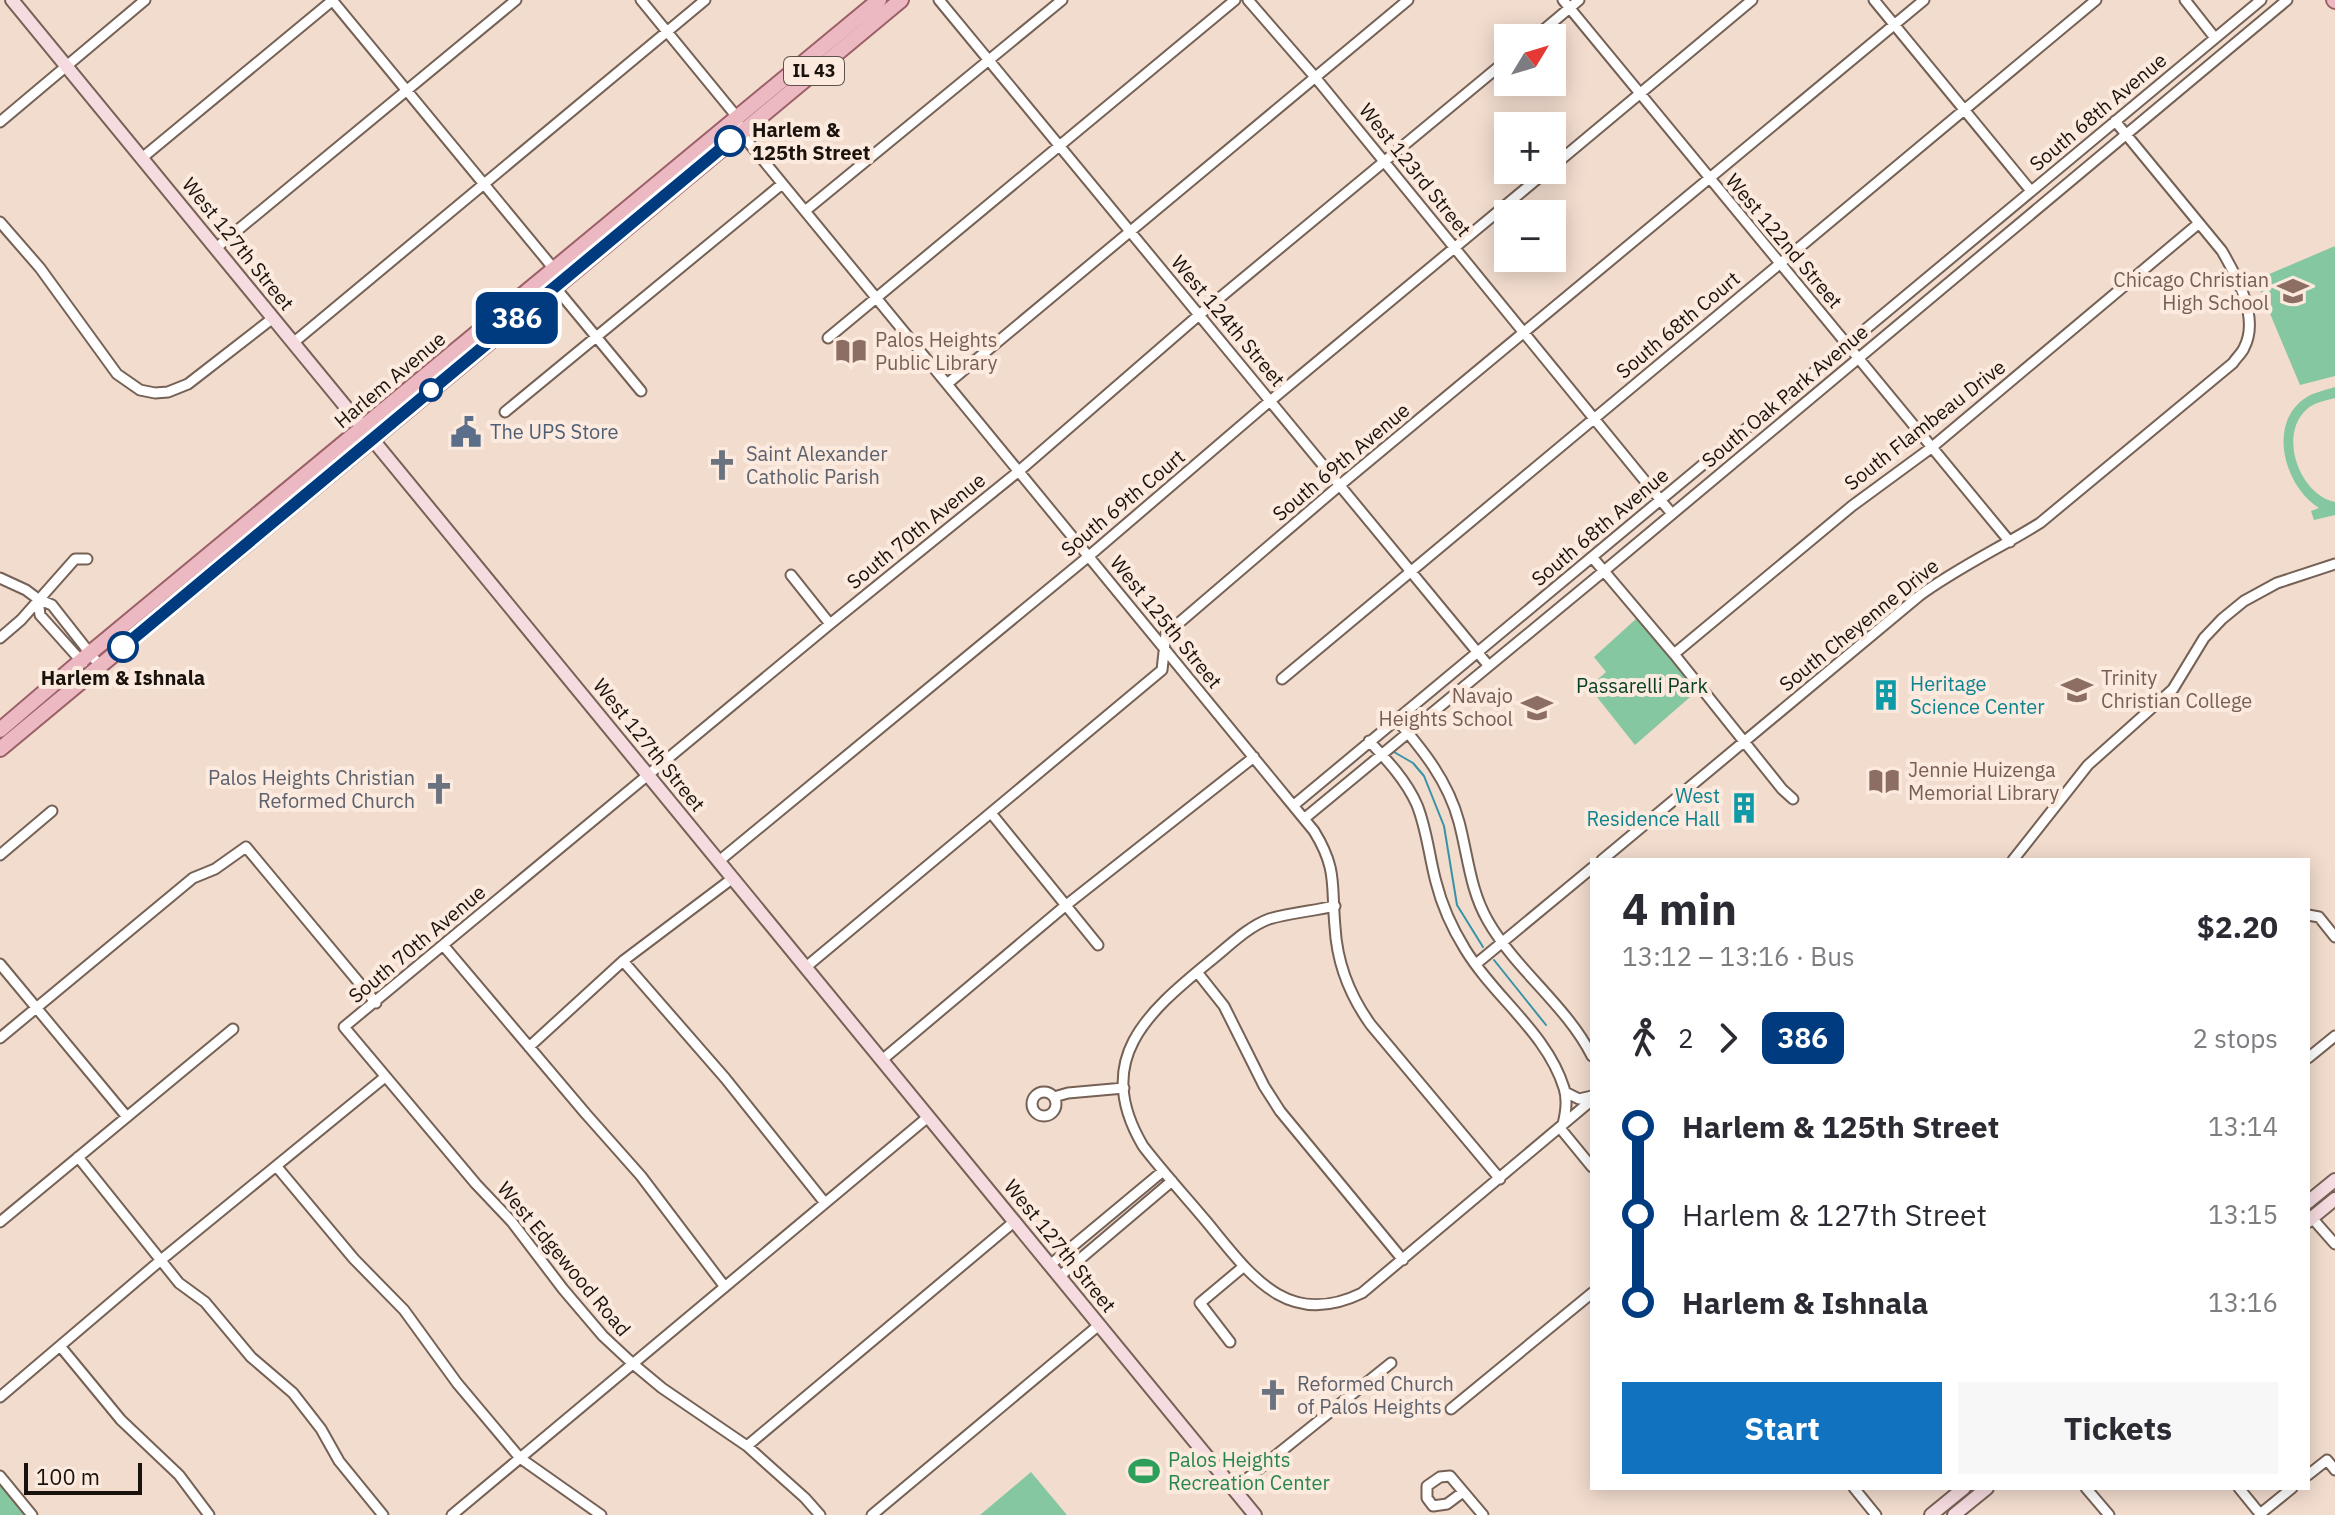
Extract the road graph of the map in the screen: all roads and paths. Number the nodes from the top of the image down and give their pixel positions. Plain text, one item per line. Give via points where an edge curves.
1 (12, 0) edge
2 (145, 0) edge
3 (332, 0) edge
4 (516, 0) edge
5 (641, 0) edge
6 (705, 0) edge
7 (879, 0) edge
8 (901, 0) edge
9 (939, 0) edge
10 (1062, 0) edge
11 (1235, 0) edge
12 (1248, 0) edge
13 (1408, 0) edge
14 (1579, 0) edge
15 (1752, 0) edge
16 (1874, 0) edge
17 (1924, 0) edge
18 (2096, 0) edge
19 (2185, 0) edge
20 (2261, 0) edge
21 (2287, 0) edge
22 (1566, 4) edge
23 (1547, 24) edge
24 (1894, 25) junction
25 (667, 31) junction
26 (2215, 38) junction
27 (989, 60) junction
28 (66, 66) junction
29 (1494, 71) edge
30 (1315, 77) junction
31 (407, 91) junction
32 (1639, 94) junction
33 (1964, 110) junction
34 (737, 117) junction
35 (2115, 121) junction
36 (0, 122) edge
37 (740, 132) junction
38 (2127, 136) junction
39 (1060, 146) junction
40 (1566, 155) edge
41 (142, 158) junction
42 (1385, 162) junction
43 (1709, 179) junction
44 (483, 183) junction
45 (782, 184) junction
46 (1531, 184) edge
47 (2031, 191) junction
48 (805, 211) junction
49 (0, 222) edge
50 (2198, 224) junction
51 (1130, 231) junction
52 (216, 248) junction
53 (1455, 248) junction
54 (1779, 264) junction
55 (554, 269) junction
56 (555, 287) junction
57 (876, 298) junction
58 (1199, 315) junction
59 (273, 318) junction
60 (1525, 333) junction
61 (597, 337) junction
62 (828, 338) dead end
63 (293, 343) junction
64 (1847, 344) junction
65 (1858, 358) junction
66 (947, 384) junction
67 (641, 391) dead end
68 (1270, 401) junction
69 (505, 412) dead end
70 (1595, 418) junction
71 (368, 434) junction
72 (1931, 448) junction
73 (1019, 471) junction
74 (1340, 485) junction
75 (1661, 499) junction
76 (1672, 514) junction
77 (2010, 542) junction
78 (1089, 556) junction
79 (1592, 557) junction
80 (87, 559) dead end
81 (2335, 564) edge
82 (1604, 571) junction
83 (1411, 572) junction
84 (791, 575) dead end
85 (0, 578) edge
86 (38, 599) junction
87 (830, 624) junction
88 (0, 638) edge
89 (1164, 647) junction
90 (1478, 653) junction
91 (1674, 654) junction
92 (86, 657) junction
93 (1488, 665) junction
94 (95, 670) junction
95 (1282, 679) dead end
96 (1396, 719) junction
97 (0, 730) edge
98 (1409, 733) junction
99 (1369, 741) junction
100 (1743, 741) junction
101 (0, 749) edge
102 (1382, 755) junction
103 (1254, 757) junction
104 (648, 775) junction
105 (1793, 799) dead end
106 (1294, 805) junction
107 (52, 811) dead end
108 (991, 813) junction
109 (1305, 818) junction
110 (0, 855) edge
111 (1604, 858) edge
112 (2015, 858) edge
113 (719, 861) junction
114 (1590, 870) edge
115 (733, 878) junction
116 (1065, 906) junction
117 (1335, 906) junction
118 (2310, 915) edge
119 (2335, 937) edge
120 (1503, 943) junction
121 (443, 945) junction
122 (1098, 945) dead end
123 (623, 961) junction
124 (0, 964) edge
125 (1476, 964) junction
126 (806, 967) junction
127 (1197, 972) junction
128 (376, 1003) junction
129 (37, 1008) junction
130 (344, 1027) joint
131 (233, 1029) dead end
132 (2335, 1036) edge
133 (0, 1038) edge
134 (529, 1047) junction
135 (1590, 1053) edge
136 (2310, 1056) edge
137 (882, 1060) junction
138 (385, 1077) junction
139 (1124, 1088) junction
140 (1565, 1092) junction
141 (1054, 1097) dead end
142 (1590, 1098) edge
143 (1590, 1100) edge
144 (127, 1117) junction
145 (928, 1117) junction
146 (1562, 1126) junction
147 (78, 1157) junction
148 (1590, 1164) edge
149 (277, 1167) junction
150 (1163, 1171) junction
151 (1500, 1179) junction
152 (2335, 1180) edge
153 (1172, 1181) junction
154 (2335, 1199) edge
155 (2310, 1200) edge
156 (825, 1203) junction
157 (2310, 1220) edge
158 (1015, 1221) junction
159 (0, 1222) edge
160 (2335, 1244) edge
161 (161, 1260) junction
162 (1403, 1260) junction
163 (1050, 1265) junction
164 (1243, 1267) junction
165 (1060, 1276) junction
166 (725, 1287) junction
167 (1590, 1295) edge
168 (1099, 1325) junction
169 (1230, 1342) dead end
170 (60, 1346) junction
171 (632, 1363) junction
172 (1391, 1363) dead end
173 (0, 1397) edge
174 (1451, 1409) dead end
175 (747, 1446) junction
176 (520, 1458) junction
177 (2335, 1470) edge
178 (2310, 1473) edge
179 (0, 1476) edge
180 (1234, 1489) junction
181 (1856, 1490) edge
182 (1961, 1490) edge
183 (1985, 1490) edge
184 (2088, 1490) edge
185 (2241, 1490) edge
186 (2290, 1490) edge
187 (1463, 1492) dead end
188 (1945, 1503) junction
189 (2260, 1514) edge
190 (32, 1515) edge
191 (209, 1515) edge
192 (383, 1515) edge
193 (452, 1515) edge
194 (601, 1515) edge
195 (820, 1515) edge
196 (872, 1515) edge
197 (1255, 1515) edge
198 (1483, 1515) edge
199 (1876, 1515) edge
200 (1931, 1515) edge
201 (1955, 1515) edge
202 (2109, 1515) edge

1 - 28 main road, West 127th Street
2 - 28 street
3 - 31 street
3 - 41 street
4 - 31 street
5 - 25 street, West 125th Street
6 - 25 street
7 - 34 main road, Harlem Avenue / IL 43
8 - 37 main road, Harlem Avenue / IL 43
9 - 27 street, West 124th Street
10 - 27 street
11 - 39 street
12 - 30 street, West 123rd Street
13 - 30 street
14 - 22 street
15 - 32 street, South 69th Court
16 - 24 street
17 - 24 street, South 69th Avenue
18 - 33 street, South 68th Court
19 - 26 street
20 - 26 street, South 68th Avenue
21 - 38 street, South Oak Park Avenue
22 - 23 street
22 - 32 street, West 122nd Street
24 - 33 street
24 - 43 street, South 69th Avenue
25 - 34 street, West 125th Street
25 - 44 street
26 - 35 street, South 68th Avenue
27 - 39 street, West 124th Street
27 - 48 street
28 - 36 street
28 - 41 main road, West 127th Street
29 - 42 street, South 70th Avenue
30 - 42 street, West 123rd Street
30 - 51 street
31 - 44 street
31 - 52 street
32 - 40 street, South 69th Court
32 - 43 street, West 122nd Street
33 - 47 street
33 - 54 street, South 68th Court
34 - 37 street, West 125th Street
34 - 55 main road, Harlem Avenue / IL 43
35 - 38 street
35 - 47 street, South 68th Avenue
37 - 45 street, West 125th Street
37 - 56 main road, Harlem Avenue / IL 43
38 - 50 street
38 - 65 street, South Oak Park Avenue
39 - 51 street, West 124th Street
39 - 57 street
41 - 52 main road, West 127th Street
42 - 53 street, West 123rd Street
42 - 58 street, South 70th Avenue
43 - 54 street, West 122nd Street
43 - 60 street, South 69th Avenue
44 - 55 street
44 - 63 street
45 - 48 street, West 125th Street
45 - 61 street
46 - 53 street, South 69th Court
47 - 64 street, South 68th Avenue
48 - 57 street, West 125th Street
49 - 59 street via 117,374 148,393 188,384
50 - 72 street, South Flambeau Drive
50 - 77 street, South Cheyenne Drive via 2234,272 2248,311 2244,348 2233,363
51 - 58 street, West 124th Street
51 - 66 street
52 - 59 main road, West 127th Street
53 - 60 street, West 123rd Street
53 - 68 street, South 69th Court
54 - 64 street, West 122nd Street
54 - 70 street, South 68th Court
55 - 56 street
55 - 71 main road, Harlem Avenue / IL 43
56 - 61 street
56 - 71 main road, Harlem Avenue / IL 43
57 - 62 street
57 - 66 street, West 125th Street
58 - 68 street, West 124th Street
58 - 73 street, South 70th Avenue
59 - 63 main road, West 127th Street
60 - 70 street, West 123rd Street
60 - 74 street, South 69th Avenue
61 - 67 street
61 - 69 street
63 - 71 main road, West 127th Street
64 - 65 street, West 122nd Street
64 - 75 street, South 68th Avenue
65 - 72 street, West 122nd Street
65 - 76 street, South Oak Park Avenue
66 - 73 street, West 125th Street
68 - 74 street, West 124th Street
68 - 78 street, South 69th Court
70 - 75 street, West 123rd Street
70 - 83 street, South 68th Court
71 - 92 main road, Harlem Avenue / IL 43
71 - 94 main road, Harlem Avenue / IL 43
71 - 104 main road, West 127th Street
72 - 77 street, West 122nd Street
72 - 91 street, South Flambeau Drive via 1852,506
73 - 78 street, West 125th Street
73 - 87 street, South 70th Avenue
74 - 83 street, West 124th Street
74 - 89 street, South 69th Avenue via 1166,634
75 - 76 street, West 123rd Street
75 - 79 street, South 68th Avenue
76 - 82 street, South Oak Park Avenue
77 - 100 street, South Cheyenne Drive via 1919,596
78 - 89 street, West 125th Street
78 - 113 street, South 69th Court
79 - 82 street
79 - 90 street, South 68th Avenue
80 - 86 street via 75,559
81 - 112 street via 2277,583 2222,619 2173,689 2088,765
82 - 91 street
82 - 93 street, South Oak Park Avenue
83 - 90 street, West 124th Street
83 - 95 street, South 68th Court
84 - 87 street
85 - 86 street
86 - 88 street
86 - 92 street via 52,605
86 - 92 street via 40,615
87 - 104 street, South 70th Avenue
89 - 103 street, West 125th Street
89 - 108 street, South 69th Avenue via 1162,670
90 - 93 street, West 124th Street
90 - 96 street, South 68th Avenue
91 - 100 street
92 - 94 street
92 - 97 main road, Harlem Avenue / IL 43
93 - 98 street, South Oak Park Avenue
94 - 101 main road, Harlem Avenue / IL 43
96 - 98 street
96 - 99 street, South 68th Avenue
98 - 102 street, South Oak Park Avenue
98 - 120 street via 1448,790 1478,901
99 - 102 street
99 - 106 street, South 68th Avenue
100 - 105 street
100 - 111 street, South Cheyenne Drive
102 - 109 street, South Oak Park Avenue
102 - 125 street via 1415,801 1443,906
103 - 106 street, West 125th Street
103 - 116 street
104 - 113 main road, West 127th Street
104 - 121 street, South 70th Avenue
106 - 109 street, West 125th Street
107 - 110 street
108 - 116 street
108 - 126 street, South 69th Avenue
109 - 117 street, West 125th Street via 1331,864
113 - 115 main road, West 127th Street
114 - 120 street
115 - 123 street
115 - 126 main road, West 127th Street
116 - 122 street
116 - 137 street
117 - 127 street via 1267,920
117 - 151 street, West 125th Street via 1344,975 1358,1007
118 - 119 street via 2319,917
120 - 125 street
120 - 135 street
121 - 128 street, South 70th Avenue
121 - 134 street
123 - 134 street
123 - 156 street
124 - 129 street
125 - 140 street via 1550,1055
126 - 137 main road, West 127th Street
127 - 139 street via 1144,1022 1130,1050
127 - 162 street via 1224,1006 1280,1111
128 - 129 street via 246,847 193,878
128 - 130 street, South 70th Avenue
129 - 133 street
129 - 144 street
130 - 138 street, West Edgewood Road
131 - 144 street
132 - 136 street
134 - 166 street via 641,1176
137 - 145 main road, West 127th Street
138 - 149 street
138 - 171 street, West Edgewood Road via 585,1315
139 - 141 street
139 - 150 street via 1133,1128
140 - 142 street
140 - 146 street
143 - 146 street
144 - 147 street
145 - 156 street
145 - 158 main road, West 127th Street
146 - 148 street
146 - 151 street
147 - 159 street
147 - 161 street
149 - 161 street
149 - 176 street via 404,1310
150 - 153 street
150 - 163 street
151 - 162 street
152 - 155 main road
153 - 164 street
153 - 165 street
154 - 157 main road
156 - 166 street
157 - 160 street
158 - 163 main road, West 127th Street
158 - 175 street
161 - 170 street
161 - 192 street via 251,1357 293,1393
162 - 164 street via 1362,1293 1323,1305 1275,1294
163 - 165 main road, West 127th Street
164 - 169 street via 1200,1303
165 - 168 main road, West 127th Street
166 - 171 street
167 - 174 street
168 - 180 main road, West 127th Street
168 - 196 street
170 - 173 street
170 - 191 street
171 - 175 street, West Edgewood Road
171 - 176 street
172 - 180 street
175 - 195 street, West Edgewood Road
176 - 193 street
176 - 194 street
177 - 178 street via 2327,1460
179 - 190 street
180 - 197 main road, West 127th Street
181 - 199 street
182 - 188 main road
183 - 201 main road
184 - 202 street
185 - 189 street
186 - 189 street
187 - 198 street
188 - 200 main road
188 - 201 street

